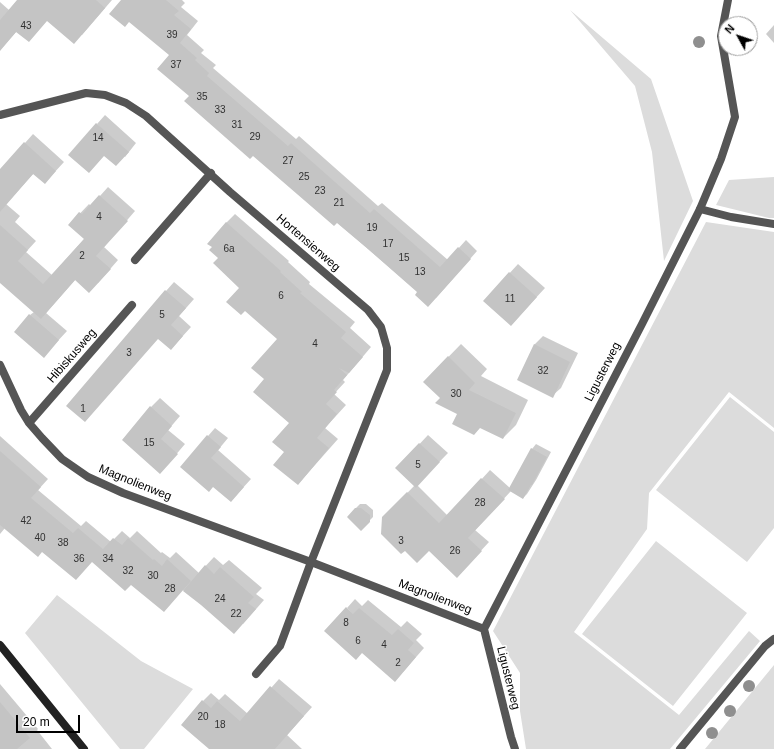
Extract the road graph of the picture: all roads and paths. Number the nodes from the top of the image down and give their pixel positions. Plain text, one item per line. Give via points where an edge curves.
1 (728, 0) edge
2 (0, 115) edge
3 (211, 173) junction
4 (700, 209) junction
5 (774, 224) edge
6 (135, 260) dead end
7 (132, 305) dead end
8 (0, 365) edge
9 (29, 423) junction
10 (310, 562) junction
11 (484, 629) junction
12 (774, 639) edge
13 (0, 645) edge
14 (256, 674) dead end
15 (84, 749) edge
16 (515, 749) edge
17 (680, 749) edge

1 - 4 street, Ligusterweg via 721,36 735,117
2 - 3 street, Hortensienweg via 86,94 106,95 126,103 146,116
3 - 6 street
3 - 10 street, Hortensienweg via 368,310 381,327 386,348 387,370
4 - 5 street
4 - 11 street, Ligusterweg
7 - 9 street, Hibiskusweg
8 - 9 street, Magnolienweg
9 - 10 street, Magnolienweg via 62,459 88,477 123,493
10 - 11 street, Magnolienweg
10 - 14 street via 280,646
11 - 16 street, Ligusterweg
12 - 17 street via 765,646
13 - 15 main road

